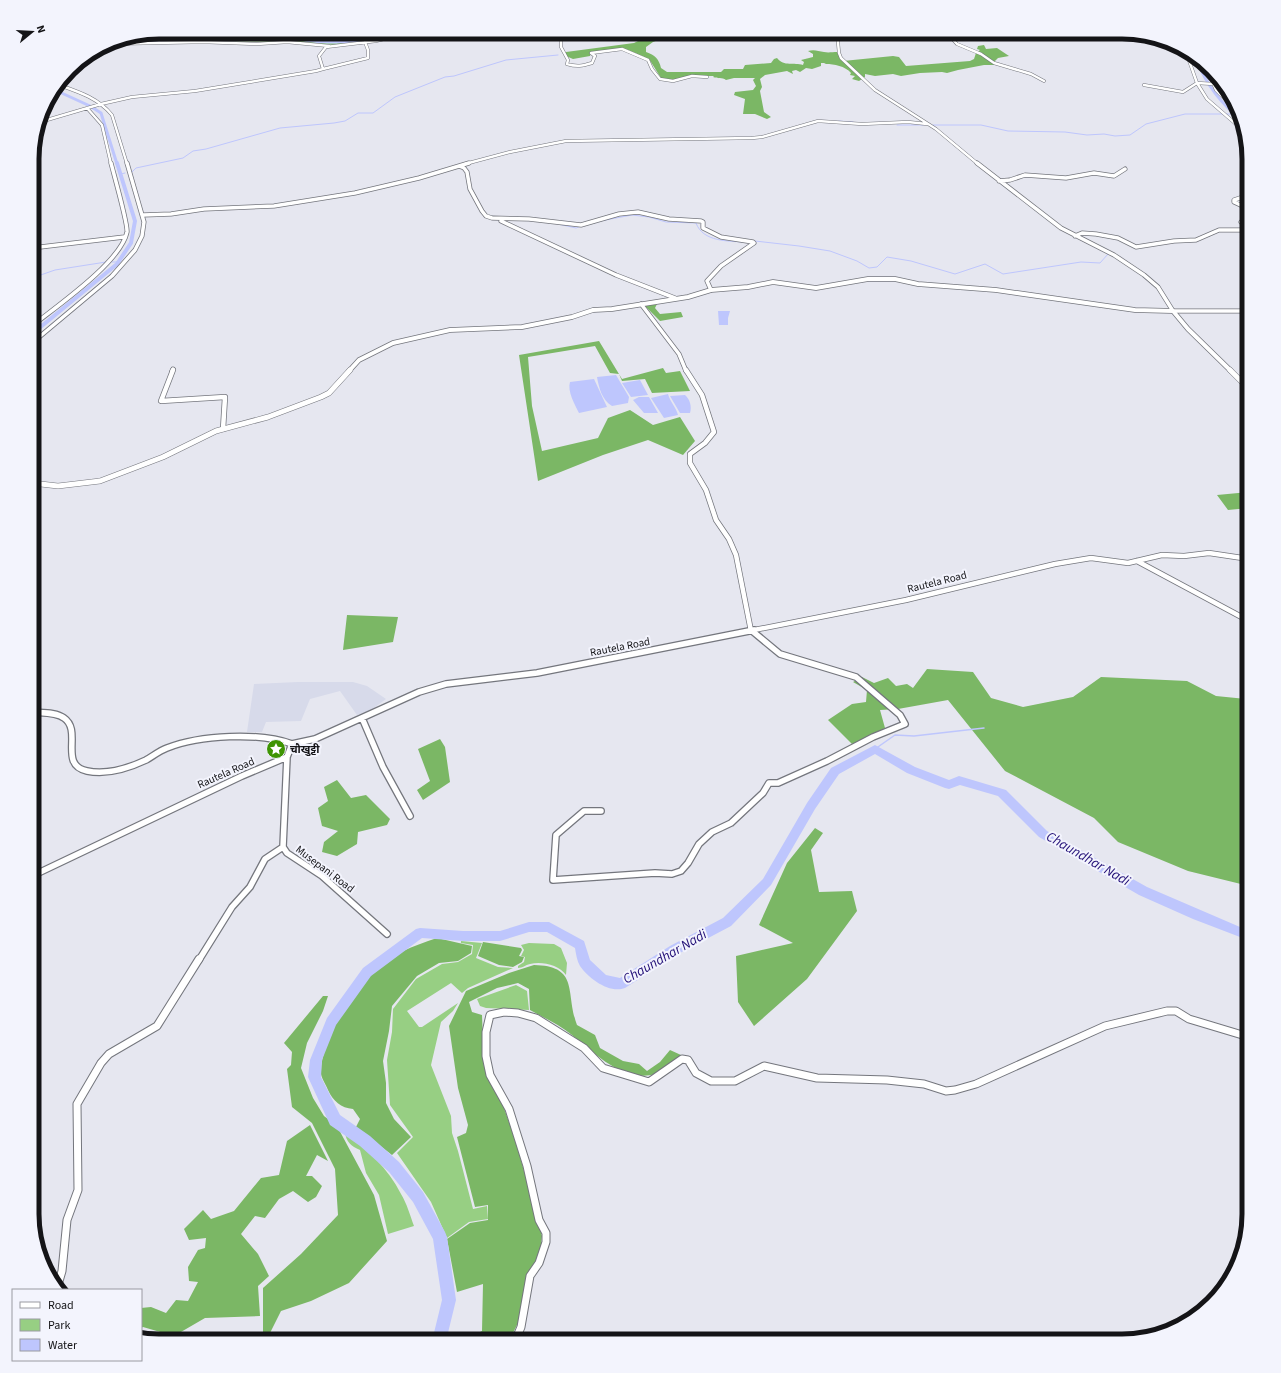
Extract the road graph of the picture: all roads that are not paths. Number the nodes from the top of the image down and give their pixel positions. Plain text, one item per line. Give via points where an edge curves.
1 (386, 39) edge
2 (562, 39) edge
3 (838, 39) edge
4 (952, 39) edge
5 (365, 42) junction
6 (125, 44) edge
7 (330, 46) junction
8 (1189, 60) edge
9 (323, 69) junction
10 (707, 77) dead end
11 (1210, 77) edge
12 (1044, 81) dead end
13 (1198, 83) junction
14 (1212, 84) junction
15 (1144, 85) dead end
16 (1217, 86) edge
17 (63, 87) edge
18 (1228, 103) edge
19 (99, 104) junction
20 (89, 107) junction
21 (46, 120) edge
22 (928, 124) junction
23 (1237, 125) edge
24 (459, 166) junction
25 (1126, 169) dead end
26 (1000, 181) junction
27 (1242, 197) edge
28 (1242, 206) edge
29 (143, 215) junction
30 (497, 218) junction
31 (1242, 230) edge
32 (1075, 236) junction
33 (124, 237) junction
34 (39, 247) edge
35 (711, 290) junction
36 (675, 298) junction
37 (641, 304) junction
38 (1173, 311) junction
39 (1242, 311) edge
40 (39, 320) edge
41 (39, 337) edge
42 (173, 369) dead end
43 (1242, 382) edge
44 (223, 429) junction
45 (39, 484) edge
46 (1242, 558) edge
47 (1137, 561) junction
48 (1242, 617) edge
49 (750, 631) junction
50 (39, 713) edge
51 (362, 718) junction
52 (292, 744) junction
53 (287, 758) junction
54 (600, 811) dead end
55 (410, 816) dead end
56 (283, 847) junction
57 (39, 873) edge
58 (387, 934) dead end
59 (1242, 1035) edge
60 (59, 1280) edge
61 (518, 1334) edge

1 - 5 street
2 - 10 street via 561,48 568,60 566,64 584,67 592,63 595,56 591,53 622,49 648,60 660,79 673,81 692,76
3 - 22 street via 841,58 875,90
4 - 12 street via 957,44 981,54 994,63 1031,74
5 - 7 street
5 - 9 street via 368,58
6 - 7 street via 287,42
7 - 9 street via 319,56
8 - 13 street
9 - 19 street via 267,80 188,92 146,95
11 - 14 street
13 - 14 street
13 - 15 street via 1184,92
13 - 23 street via 1208,99
14 - 16 street
14 - 18 street
17 - 19 street
19 - 20 street
19 - 29 street via 112,115
20 - 21 street
20 - 33 street via 102,125 127,231
22 - 24 street via 818,121 752,138 566,141 510,152
22 - 26 street
24 - 29 street via 355,193 274,206
24 - 30 street via 467,172 470,189 482,211 486,216
25 - 26 street via 1114,176 1094,173 1066,178 1025,175
26 - 32 street
27 - 28 street via 1234,200
29 - 41 street via 141,236 134,251 120,269
30 - 35 street via 581,224 638,212 669,219 701,221 703,228 719,238 753,242 721,266 707,281
30 - 36 street via 616,275
31 - 32 street via 1219,230 1196,240 1136,248 1118,238 1104,235 1082,233
32 - 38 street via 1114,255 1144,275 1158,288
33 - 34 street
33 - 40 street via 121,246 107,265
35 - 36 street
35 - 38 street via 773,282 816,288 868,279 895,279 918,284 996,290 1135,310
36 - 37 street
37 - 44 street via 593,310 522,327 450,330 393,343 359,360 321,397 268,417
37 - 49 street via 679,354 687,373 704,399 714,432 705,443 690,454 690,463 706,490 716,520 736,555
38 - 39 street
38 - 43 street
42 - 44 street via 161,401 225,397 221,420
44 - 45 street via 163,457 100,481 58,486
46 - 47 street, Rautela Road via 1209,553 1162,555
47 - 48 street
47 - 49 street, Rautela Road via 1128,563 1079,559 906,600
49 - 51 street, Rautela Road via 537,673 446,684 419,692
49 - 54 street via 780,654 856,677 900,715 905,724 778,783 769,783 731,823 712,832 700,844 681,871 672,874 553,880 556,835 584,811
50 - 52 street via 66,718 70,725 72,760 86,771 126,767 140,763 169,747 232,736 268,737 286,740
51 - 52 street, Rautela Road via 314,739
51 - 55 street via 383,767
52 - 53 street
53 - 56 street, Musepani Road
53 - 57 street, Rautela Road via 242,776
56 - 58 street, Musepani Road via 322,876
56 - 60 street via 265,859 250,888 232,907 157,1026 108,1054 77,1104 78,1190 67,1220
59 - 61 street via 1189,1019 1176,1011 1167,1011 1105,1026 976,1084 946,1091 924,1084 887,1080 817,1078 764,1066 735,1081 711,1081 696,1073 688,1060 682,1059 649,1082 603,1068 584,1048 536,1018 504,1012 490,1015 486,1032 486,1056 490,1075 509,1109 527,1166 539,1220 546,1233 539,1264 530,1276

